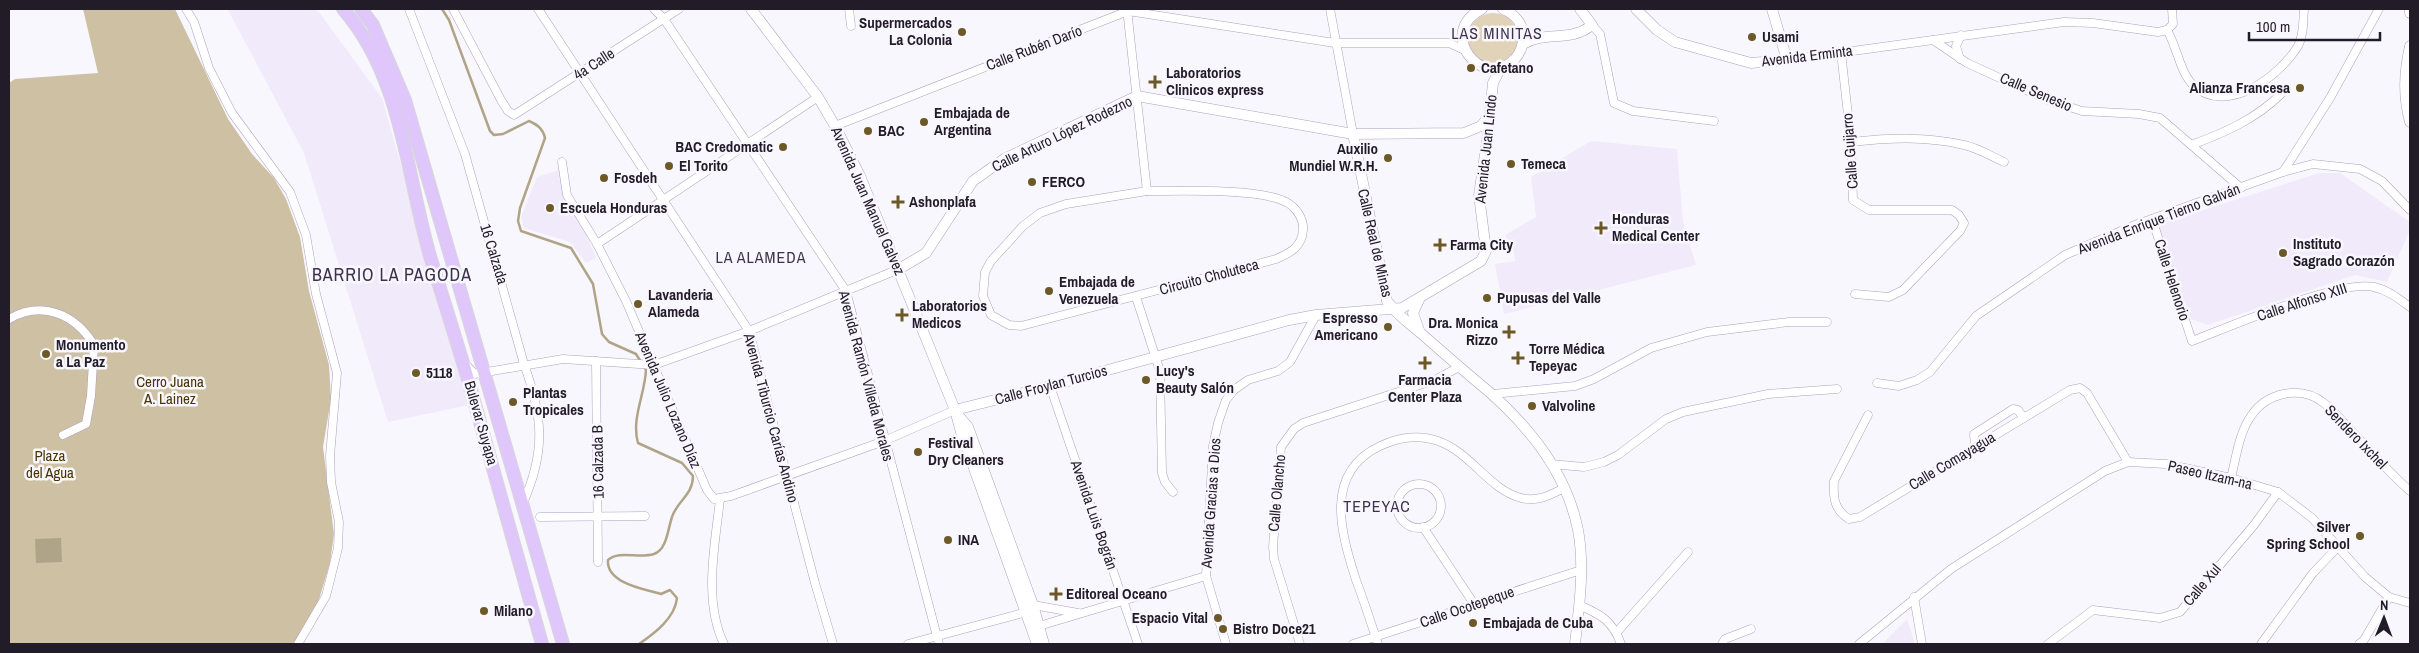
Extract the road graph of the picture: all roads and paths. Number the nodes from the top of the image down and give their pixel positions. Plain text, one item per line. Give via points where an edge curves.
1 (186, 9) edge
2 (343, 9) edge
3 (361, 9) edge
4 (409, 9) edge
5 (453, 9) edge
6 (538, 9) edge
7 (654, 9) edge
8 (679, 9) edge
9 (751, 9) edge
10 (849, 9) edge
11 (1330, 9) edge
12 (1482, 9) edge
13 (1503, 9) edge
14 (1580, 9) edge
15 (1636, 9) edge
16 (1772, 9) edge
17 (2172, 9) edge
18 (2304, 9) edge
19 (2379, 9) edge
20 (2410, 9) edge
21 (1127, 10) edge
22 (2410, 13) edge
23 (664, 19) junction
24 (1592, 25) junction
25 (850, 26) dead end
26 (1521, 26) junction
27 (2167, 30) junction
28 (1462, 35) junction
29 (1962, 35) junction
30 (1540, 36) junction
31 (1933, 40) junction
32 (1335, 43) junction
33 (1449, 43) junction
34 (1523, 44) junction
35 (2410, 46) edge
36 (1464, 50) junction
37 (1841, 52) junction
38 (1960, 58) junction
39 (1787, 60) junction
40 (1485, 67) junction
41 (1501, 67) junction
42 (580, 72) junction
43 (1493, 83) junction
44 (2282, 94) dead end
45 (1137, 96) junction
46 (818, 97) junction
47 (1490, 114) junction
48 (1714, 121) dead end
49 (2410, 122) edge
50 (835, 126) junction
51 (1464, 133) junction
52 (1352, 134) junction
53 (1851, 142) junction
54 (748, 144) junction
55 (2190, 145) junction
56 (1485, 153) junction
57 (562, 162) dead end
58 (2004, 162) dead end
59 (2282, 172) junction
60 (2241, 188) junction
61 (1147, 191) junction
62 (664, 201) junction
63 (2410, 210) edge
64 (2152, 219) junction
65 (598, 244) junction
66 (899, 269) junction
67 (846, 291) junction
68 (1855, 294) dead end
69 (1136, 297) junction
70 (1419, 300) junction
71 (2410, 307) edge
72 (1393, 309) junction
73 (1316, 315) junction
74 (9, 319) edge
75 (1827, 322) dead end
76 (749, 331) junction
77 (1420, 333) junction
78 (2192, 341) joint
79 (1156, 356) junction
80 (463, 361) junction
81 (596, 361) junction
82 (524, 364) junction
83 (646, 364) junction
84 (1459, 367) junction
85 (484, 374) junction
86 (1877, 383) dead end
87 (1050, 386) junction
88 (1837, 389) dead end
89 (472, 393) junction
90 (1493, 394) junction
91 (955, 410) junction
92 (1868, 415) dead end
93 (2024, 418) junction
94 (63, 435) dead end
95 (884, 441) junction
96 (1975, 447) junction
97 (2128, 462) junction
98 (1551, 464) junction
99 (787, 475) junction
100 (2231, 478) junction
101 (1564, 488) junction
102 (2410, 491) edge
103 (1173, 492) dead end
104 (2278, 492) junction
105 (720, 499) junction
106 (522, 505) junction
107 (599, 516) junction
108 (645, 516) dead end
109 (540, 517) dead end
110 (1423, 528) junction
111 (2338, 547) junction
112 (1688, 552) dead end
113 (598, 562) dead end
114 (1581, 570) junction
115 (1206, 576) junction
116 (1914, 597) junction
117 (2390, 597) junction
118 (1123, 599) junction
119 (1474, 604) junction
120 (2410, 604) edge
121 (1579, 605) junction
122 (1030, 608) junction
123 (1082, 614) junction
124 (1039, 626) junction
125 (1751, 629) dead end
126 (1617, 632) junction
127 (938, 640) edge
128 (1377, 641) edge
129 (2363, 643) edge
130 (298, 644) edge
131 (542, 644) edge
132 (563, 644) edge
133 (724, 644) edge
134 (833, 644) edge
135 (908, 644) edge
136 (1037, 644) edge
137 (1044, 644) edge
138 (1138, 644) edge
139 (1226, 644) edge
140 (1300, 644) edge
141 (1353, 644) edge
142 (1576, 644) edge
143 (1621, 644) edge
144 (1722, 644) edge
145 (1860, 644) edge
146 (1922, 644) edge
147 (2048, 644) edge
148 (2260, 644) edge

1 - 130 street via 194,22 209,68 232,113 290,192 306,235 316,294 337,373 330,456 331,482 339,522 338,548 326,596
2 - 80 main road, Bulevar Suyapa via 359,27 388,91 430,254
3 - 85 main road, Bulevar Suyapa via 373,25 405,100
4 - 82 street, 16 Calzada via 466,154
5 - 42 street, 4a Calle via 508,111 514,115
6 - 42 street, Avenida Tiburcio Carías Andino
7 - 23 street, Avenida Ramón Villeda Morales
8 - 23 street, 4a Calle
9 - 46 street, Avenida Juan Manuel Galvez
10 - 25 street
11 - 32 street, Calle Real de Minas
12 - 28 street via 1468,19
13 - 26 street via 1514,15
14 - 24 street
15 - 39 street, Avenida Erminta via 1675,42 1751,63
16 - 39 street
17 - 27 street via 2173,24
18 - 27 street via 2298,46 2280,70 2259,84 2226,96 2204,93 2192,84
19 - 59 street via 2330,98
20 - 22 street
21 - 32 street
21 - 45 street
21 - 50 street, Calle Rubén Darío
23 - 42 street, 4a Calle
23 - 54 street, Avenida Ramón Villeda Morales
24 - 30 street via 1582,33
24 - 48 street via 1600,34 1614,103 1633,111
26 - 30 street
26 - 34 street
27 - 29 street, Avenida Erminta via 2146,32 2093,23 2064,22
28 - 33 street
28 - 36 street
29 - 31 street, Avenida Erminta
29 - 38 street via 1956,46
30 - 34 street
31 - 37 street, Avenida Erminta
31 - 38 street, Calle Senesio
32 - 33 street
32 - 52 street, Calle Real de Minas
33 - 36 street
34 - 41 street via 1515,58
35 - 49 street via 2404,80
36 - 40 street via 1473,61
37 - 39 street, Avenida Erminta
37 - 53 street, Calle Guijarro
38 - 55 street, Calle Senesio via 2048,100 2082,111 2155,116
40 - 41 street
40 - 43 street, Avenida Juan Lindo
41 - 43 street, Avenida Juan Lindo
42 - 62 street, Avenida Tiburcio Carías Andino
43 - 47 street, Avenida Juan Lindo
44 - 55 street via 2253,117
45 - 52 street, Calle Arturo López Rodezno
45 - 61 street
45 - 66 street, Calle Arturo López Rodezno via 1004,159 984,172 973,181 926,253
46 - 50 street, Avenida Juan Manuel Galvez
46 - 54 street
47 - 51 street, Calle Arturo López Rodezno via 1481,126
47 - 56 street, Avenida Juan Lindo
50 - 66 street, Avenida Juan Manuel Galvez
51 - 52 street, Calle Arturo López Rodezno
51 - 56 street via 1479,136
52 - 72 street, Calle Real de Minas via 1384,295
53 - 58 street via 1922,138 1966,145
53 - 68 street, Calle Guijarro via 1853,200 1869,210 1952,210 1964,223 1903,290 1889,297
54 - 62 street
54 - 67 street, Avenida Ramón Villeda Morales
55 - 60 street, Calle Senesio
56 - 70 street, Avenida Juan Lindo via 1478,195 1486,251 1484,258
57 - 65 street, Avenida Julio Lozano Díaz via 567,195
59 - 60 street, Avenida Enrique Tierno Galván
59 - 63 street, Avenida Enrique Tierno Galván via 2313,164 2360,169 2382,181
60 - 64 street, Avenida Enrique Tierno Galván
61 - 69 street, Circuito Choluteca via 1268,196 1286,202 1296,210 1303,230 1301,240 1291,253
61 - 69 street, Circuito Choluteca via 1075,202 1040,213 1022,226 991,261 984,272 982,284 990,315 1009,325 1021,326
62 - 65 street
62 - 76 street, Avenida Tiburcio Carías Andino
64 - 78 street, Calle Helenorio
64 - 86 street, Avenida Enrique Tierno Galván via 2065,255 2017,287 1976,316 1930,372 1917,380 1899,386
65 - 83 street, Avenida Julio Lozano Díaz via 626,301
66 - 67 street, Calle Arturo López Rodezno
66 - 91 street, Avenida Juan Manuel Galvez
67 - 76 street, Calle Arturo López Rodezno
67 - 95 street, Avenida Ramón Villeda Morales
69 - 79 street
70 - 72 street, Avenida Juan Lindo
70 - 77 street via 1413,313
71 - 78 street, Calle Alfonso XIII via 2388,291 2353,285
72 - 73 street, Calle Froylan Turcios
72 - 77 street, Calle Real de Minas
73 - 79 street, Calle Froylan Turcios
73 - 115 street, Avenida Gracias a Dios via 1290,362 1278,371 1248,380 1226,400 1214,446
74 - 94 street via 19,313 51,311 76,323 94,345 86,424
75 - 90 street via 1789,322 1708,332 1651,348 1575,386
76 - 83 street, Calle Arturo López Rodezno
76 - 99 street, Avenida Tiburcio Carías Andino
77 - 84 street, Calle Real de Minas
79 - 87 street, Calle Froylan Turcios
79 - 103 street via 1160,371 1162,473
80 - 85 street via 470,371
80 - 89 main road, Bulevar Suyapa
81 - 82 street, Calle Arturo López Rodezno
81 - 83 street, Calle Arturo López Rodezno
81 - 107 street, 16 Calzada B
82 - 85 street, Calle Arturo López Rodezno
82 - 106 street, 16 Calzada via 536,396 539,444 536,467
83 - 105 street, Avenida Julio Lozano Díaz via 707,490 714,499
84 - 90 street, Calle Real de Minas
84 - 140 street, Calle Olancho via 1435,380 1303,423 1286,437 1279,458 1273,547 1281,586
85 - 89 street via 477,379
85 - 106 main road, Bulevar Suyapa
87 - 91 street, Calle Froylan Turcios
87 - 118 street, Avenida Luis Bográn
88 - 98 street via 1768,394 1683,412 1666,419 1604,462 1584,467
89 - 131 main road, Bulevar Suyapa
90 - 98 street, Calle Real de Minas via 1518,418
91 - 95 street, Calle Froylan Turcios
91 - 122 street, Avenida Juan Manuel Galvez
92 - 96 street, Calle Comayagua via 1834,481 1836,505 1840,514 1849,519 1860,516
93 - 96 street, Calle Comayagua
93 - 96 street via 2014,409 2002,415 1974,434
93 - 97 street, Calle Comayagua via 2070,390 2080,388 2087,393
95 - 99 street, Calle Froylan Turcios
95 - 127 street, Avenida Ramón Villeda Morales
97 - 100 street, Paseo Itzam-na via 2185,466
97 - 116 street, Paseo Itzam-na via 2105,471 1951,568
98 - 101 street, Calle Real de Minas
99 - 105 street, Calle Froylan Turcios
99 - 134 street, Avenida Tiburcio Carías Andino
100 - 102 street, Sendero Ixchel via 2250,417 2273,396 2290,392 2309,394 2324,403
100 - 104 street, Paseo Itzam-na
101 - 114 street, Calle Real de Minas via 1578,531
101 - 128 street via 1544,498 1522,498 1496,484 1464,454 1426,437 1400,438 1365,455 1346,483 1340,522
104 - 111 street, Paseo Itzam-na via 2312,518
104 - 147 street, Calle Xul via 2180,612 2160,618 2093,610
105 - 133 street via 713,608
106 - 132 main road, Bulevar Suyapa
107 - 108 street
107 - 109 street
107 - 113 street, 16 Calzada B
110 - 110 street via 1434,522 1441,502 1427,485 1412,484 1400,492 1397,513 1406,524
110 - 119 street
111 - 117 street, Paseo Itzam-na via 2365,578
111 - 148 street via 2313,573
112 - 126 street
114 - 119 street, Calle Ocotepeque
114 - 121 street, Calle Real de Minas
115 - 118 street
115 - 139 street, Avenida Gracias a Dios
116 - 145 street, Paseo Itzam-na
116 - 146 street
117 - 120 street, Paseo Itzam-na
117 - 129 street
118 - 123 street
118 - 138 street, Avenida Luis Bográn
119 - 128 street, Calle Ocotepeque
121 - 126 street via 1602,615
121 - 142 street, Calle Real de Minas
122 - 123 street
122 - 124 street, Avenida Juan Manuel Galvez
122 - 127 street
122 - 136 street, Avenida Juan Manuel Galvez
123 - 124 street
124 - 137 street, Avenida Juan Manuel Galvez
125 - 144 street via 1725,639
126 - 143 street
127 - 135 street
128 - 141 street, Calle Ocotepeque

